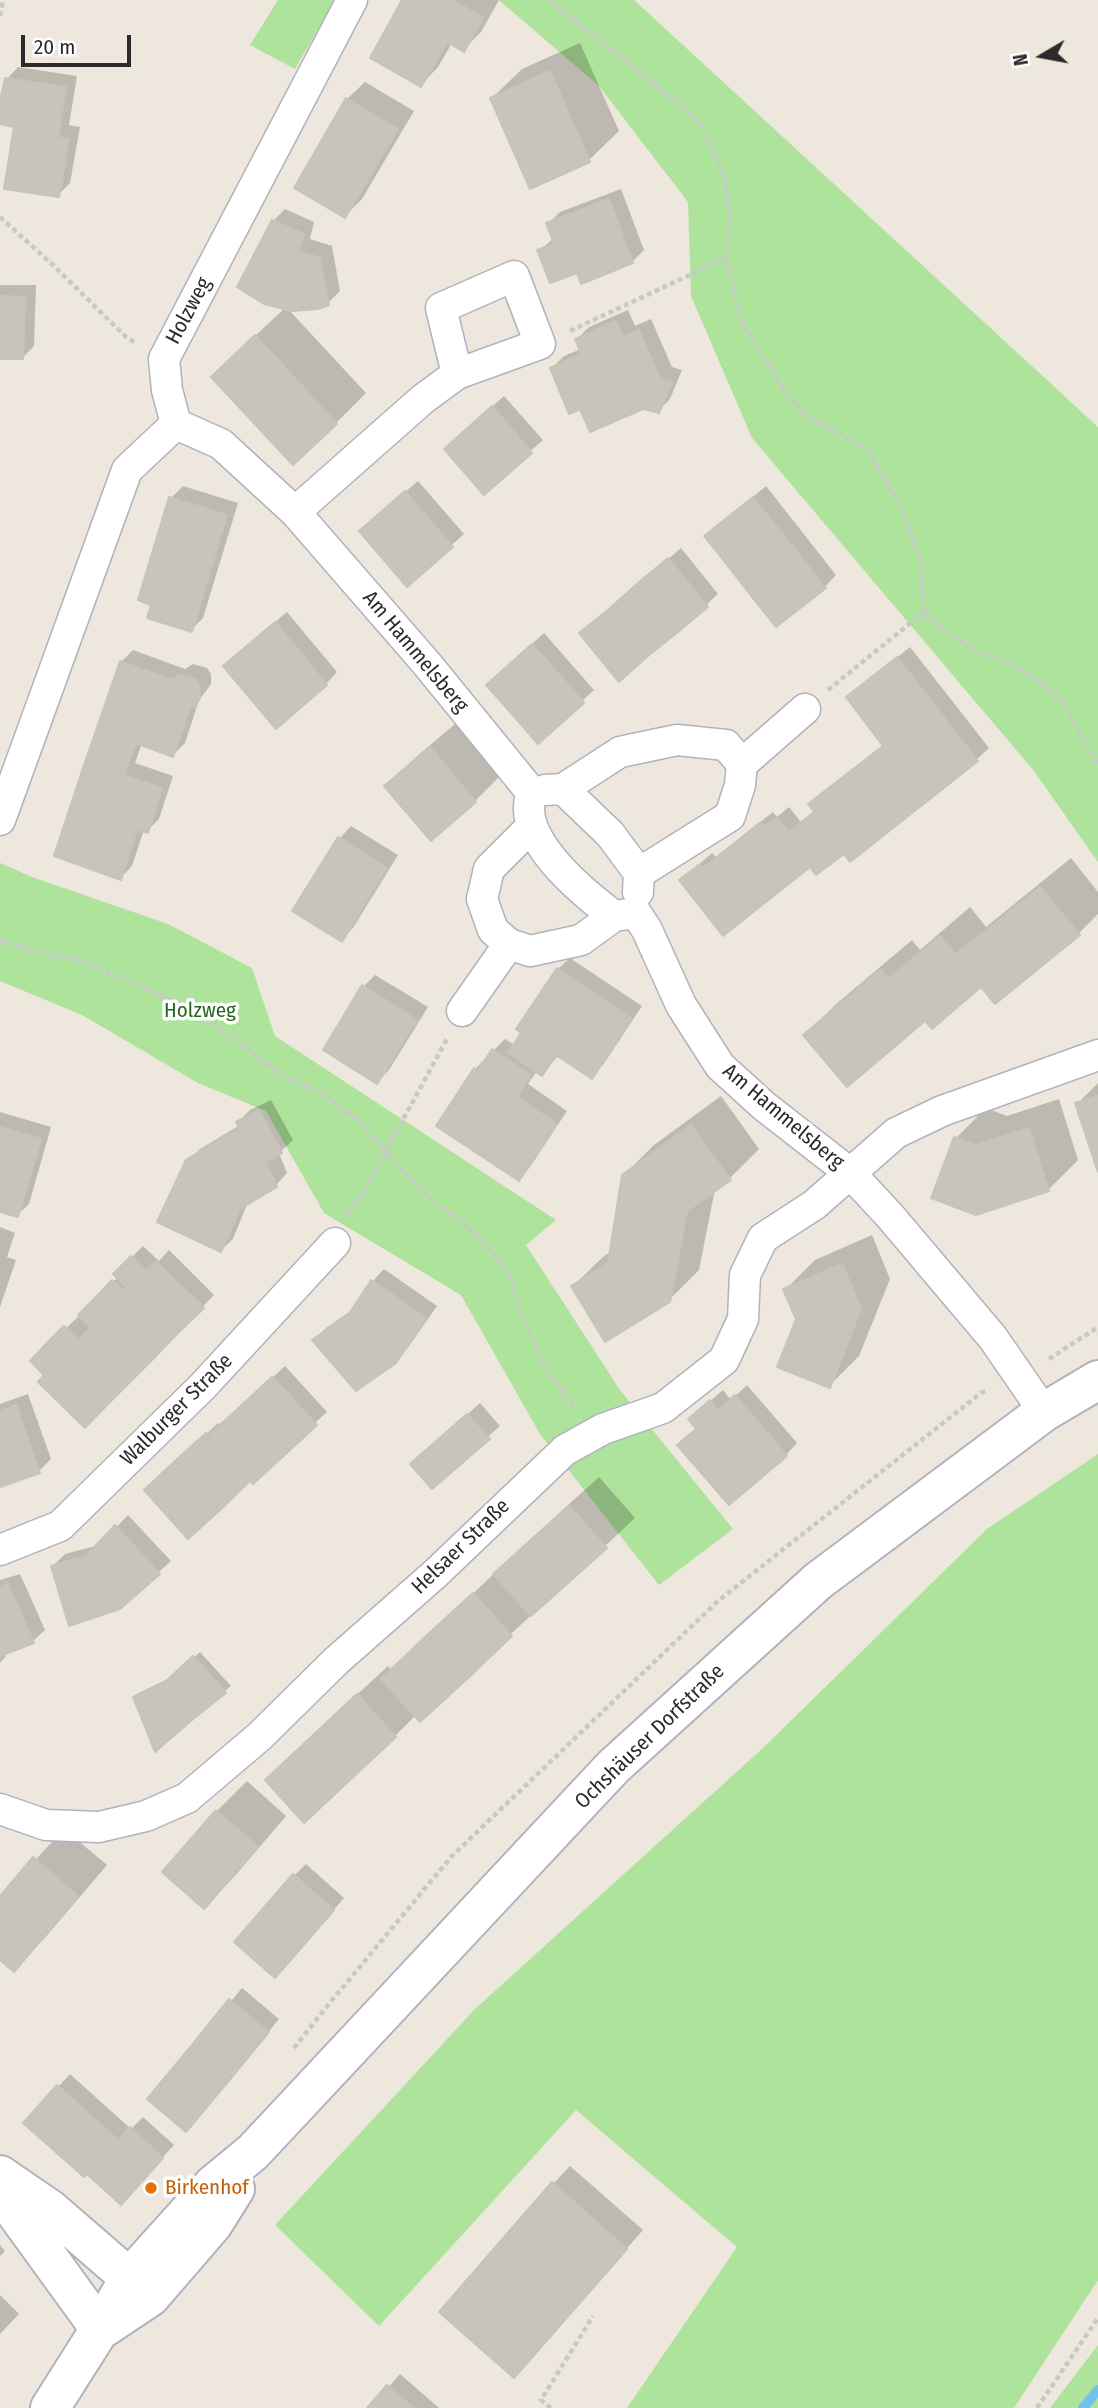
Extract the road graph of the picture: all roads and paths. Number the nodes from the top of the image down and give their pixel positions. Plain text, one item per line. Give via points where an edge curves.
1 (3, 0) edge
2 (352, 0) edge
3 (549, 0) edge
4 (0, 16) edge
5 (0, 217) edge
6 (726, 258) junction
7 (540, 344) junction
8 (164, 359) junction
9 (457, 374) junction
10 (177, 424) junction
11 (295, 512) junction
12 (923, 613) junction
13 (805, 709) joint
14 (742, 764) junction
15 (1098, 765) edge
16 (563, 789) junction
17 (532, 793) junction
18 (0, 820) edge
19 (531, 827) junction
20 (639, 873) junction
21 (625, 914) junction
22 (0, 941) edge
23 (509, 944) junction
24 (462, 1011) joint
25 (1098, 1055) edge
26 (386, 1150) junction
27 (849, 1174) junction
28 (335, 1243) joint
29 (1098, 1327) edge
30 (1021, 1377) junction
31 (1098, 1380) edge
32 (1044, 1412) junction
33 (603, 1429) junction
34 (0, 1550) edge
35 (0, 1809) edge
36 (0, 2175) edge
37 (0, 2191) edge
38 (140, 2287) junction
39 (593, 2316) dead end
40 (1098, 2318) edge
41 (100, 2329) junction
42 (50, 2408) edge
43 (551, 2408) edge
44 (1037, 2408) edge

1 - 4 path
2 - 8 street, Holzweg
3 - 6 path via 697,118 725,177 730,222
5 - 8 path via 126,337
6 - 7 path
6 - 12 path via 741,320 780,384 806,416 867,449 900,503 922,565
7 - 9 street
7 - 9 street via 514,276 441,308
8 - 10 street, Holzweg
9 - 11 street
10 - 11 street, Am Hammelsberg via 221,444
10 - 18 street via 127,470
11 - 17 street, Am Hammelsberg
12 - 13 path
12 - 15 path via 973,650 1021,668 1063,702
13 - 14 street
14 - 16 street via 726,745 677,740 620,752
14 - 20 street via 730,816
16 - 17 street
16 - 20 street via 610,834
17 - 19 street via 527,804
19 - 21 street, Am Hammelsberg via 547,853 584,894
19 - 23 street via 489,869 482,899 493,930
20 - 21 street
21 - 23 street via 569,944 530,951
21 - 27 street, Am Hammelsberg via 647,930 681,1005 720,1066
22 - 26 path via 82,961 195,1010 284,1076 321,1093 360,1122
23 - 24 street
24 - 26 path
25 - 27 street, Am Hammelsberg via 942,1111 896,1133
26 - 28 path
26 - 33 path via 414,1185 481,1238 509,1273 547,1371 577,1410
27 - 30 street, Am Hammelsberg via 941,1275
27 - 33 street, Helsaer Straße via 814,1205 763,1238 745,1275 743,1319 724,1360 663,1408
28 - 34 street, Walburger Straße via 203,1386 60,1526
29 - 30 path
30 - 32 street, Am Hammelsberg
31 - 32 main road, Ochshäuser Dorfstraße
32 - 38 main road, Ochshäuser Dorfstraße via 818,1581 613,1767 253,2152 213,2185
33 - 35 street, Helsaer Straße via 565,1450 260,1736 187,1798 146,1816 99,1826 47,1825
36 - 38 main road via 51,2210
37 - 41 main road
38 - 41 main road, Ochshäuser Dorfstraße
39 - 43 path via 541,2400
40 - 44 path
41 - 42 main road, Ochshäuser Dorfstraße

